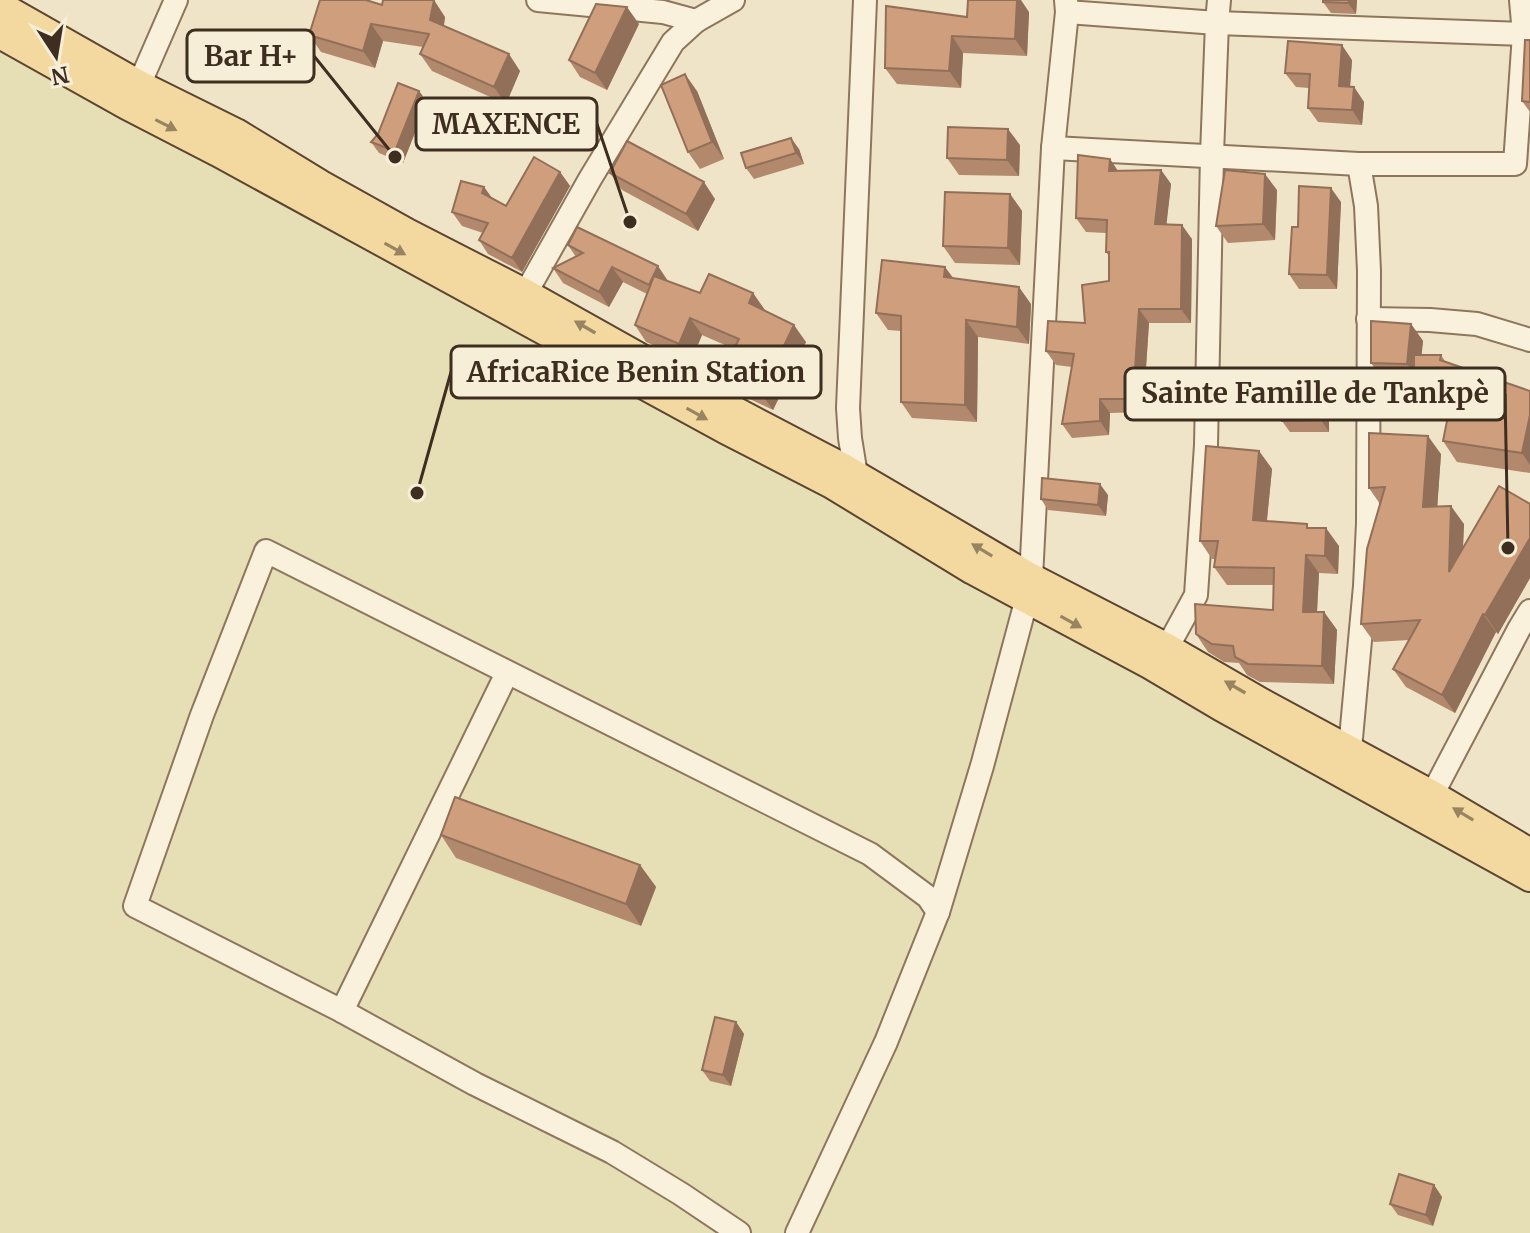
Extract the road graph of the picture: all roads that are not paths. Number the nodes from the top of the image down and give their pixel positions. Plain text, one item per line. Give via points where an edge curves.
1 (176, 0) edge
2 (538, 0) edge
3 (733, 0) edge
4 (865, 0) edge
5 (1521, 0) edge
6 (0, 6) edge
7 (1066, 6) edge
8 (1218, 11) edge
9 (696, 21) junction
10 (0, 34) edge
11 (1524, 34) junction
12 (133, 95) junction
13 (1053, 148) junction
14 (1212, 155) junction
15 (1359, 164) junction
16 (520, 304) junction
17 (1368, 319) junction
18 (1530, 340) edge
19 (851, 484) junction
20 (1029, 588) junction
21 (1526, 625) edge
22 (1159, 656) junction
23 (507, 673) junction
24 (1345, 760) junction
25 (1421, 803) junction
26 (1530, 853) edge
27 (1530, 877) edge
28 (938, 912) junction
29 (342, 1011) junction
30 (739, 1233) edge
31 (797, 1233) edge

1 - 12 street
2 - 9 street via 663,12
3 - 9 street
4 - 19 street via 848,408
5 - 11 street
6 - 12 main road
7 - 8 street
7 - 13 street
8 - 11 street
8 - 14 street
9 - 16 street via 673,42
10 - 12 main road
11 - 15 street via 1515,164
12 - 16 main road via 236,133
13 - 14 street
13 - 20 street
14 - 15 street
14 - 22 street via 1206,445 1196,595
15 - 17 street
16 - 19 main road via 740,414
17 - 18 street via 1477,324
17 - 24 street via 1365,586
19 - 20 main road
20 - 22 main road
20 - 28 street
21 - 25 street
22 - 24 main road via 1262,703
23 - 28 street via 870,854 928,897
23 - 29 street
23 - 29 street via 266,551 135,906
24 - 25 main road
26 -> 25 main road
25 - 27 main road
28 - 31 street via 886,1042
29 - 30 street via 612,1152

